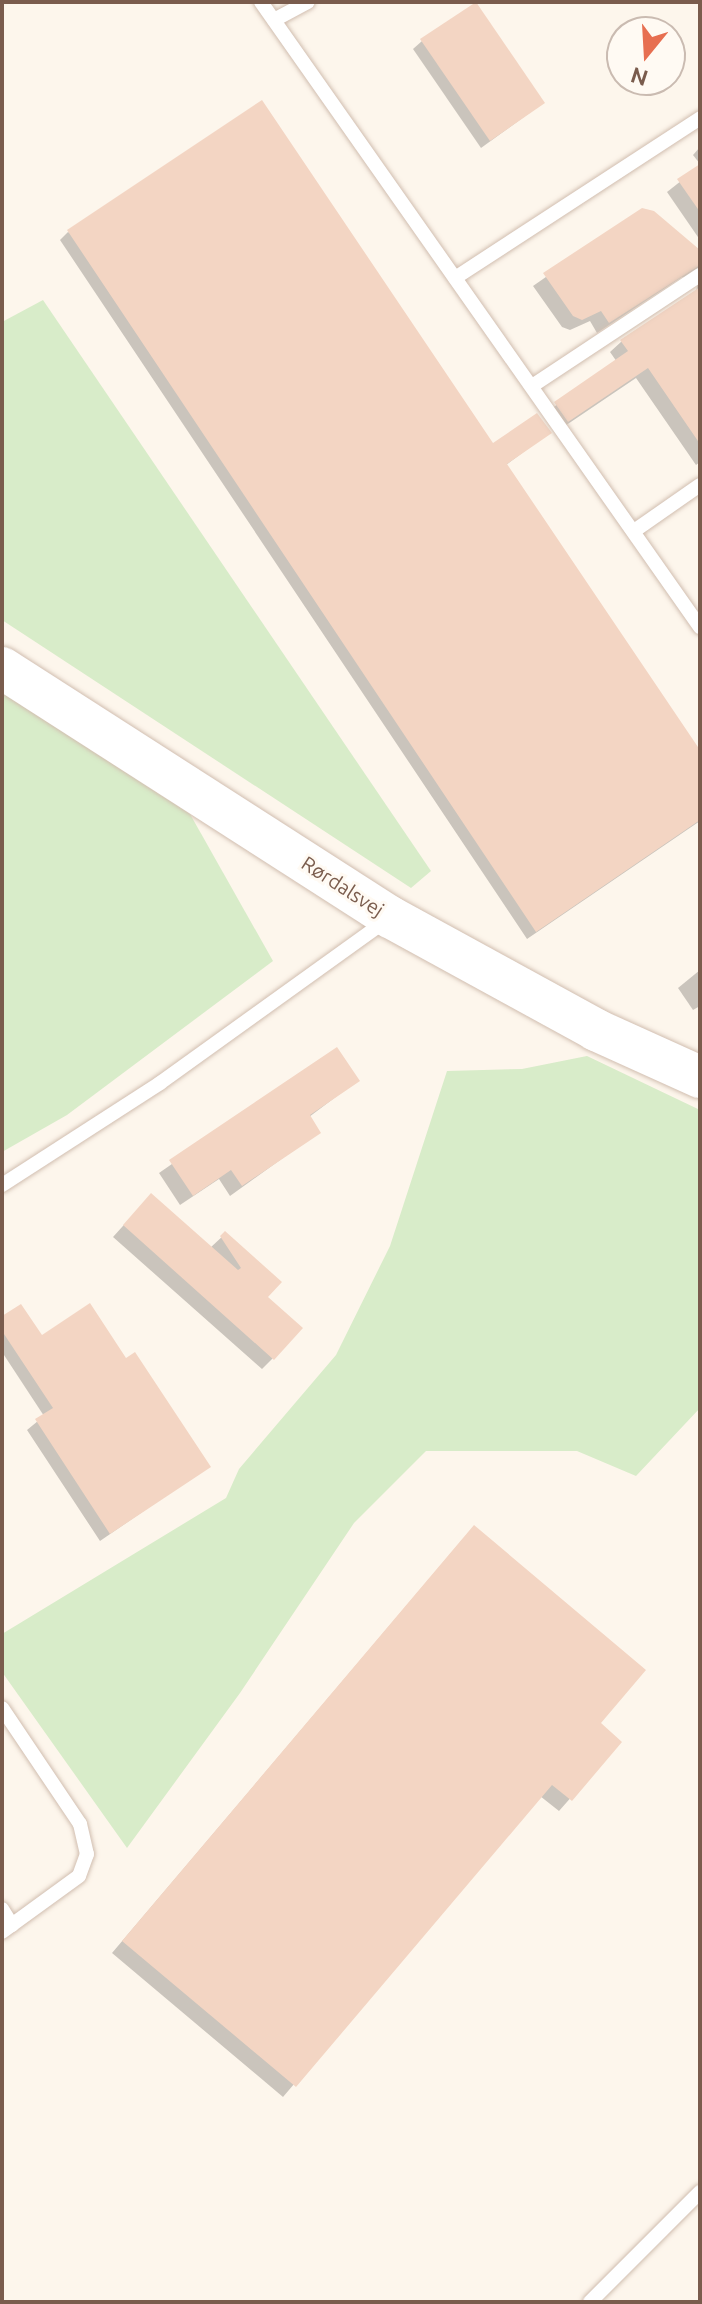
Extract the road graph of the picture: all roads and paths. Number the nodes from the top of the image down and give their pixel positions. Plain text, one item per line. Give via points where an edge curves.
1 (261, 2) edge
2 (308, 2) edge
3 (274, 20) junction
4 (700, 118) edge
5 (700, 275) edge
6 (455, 278) junction
7 (532, 386) junction
8 (700, 485) edge
9 (634, 531) junction
10 (700, 627) edge
11 (2, 668) edge
12 (390, 917) junction
13 (700, 1077) edge
14 (3, 1186) edge
15 (2, 1708) edge
16 (2, 1909) edge
17 (7, 1928) edge
18 (700, 2192) edge
19 (590, 2302) edge

1 - 3 lane
2 - 3 lane
3 - 6 lane
4 - 6 lane
5 - 7 lane
6 - 7 lane
7 - 9 lane
8 - 9 lane
9 - 10 lane
11 - 12 street, Rørdalsvej
12 - 13 street, Rørdalsvej via 596,1030
12 - 14 lane via 160,1083
15 - 17 lane via 80,1824 87,1854 79,1876
16 - 17 lane
18 - 19 lane

